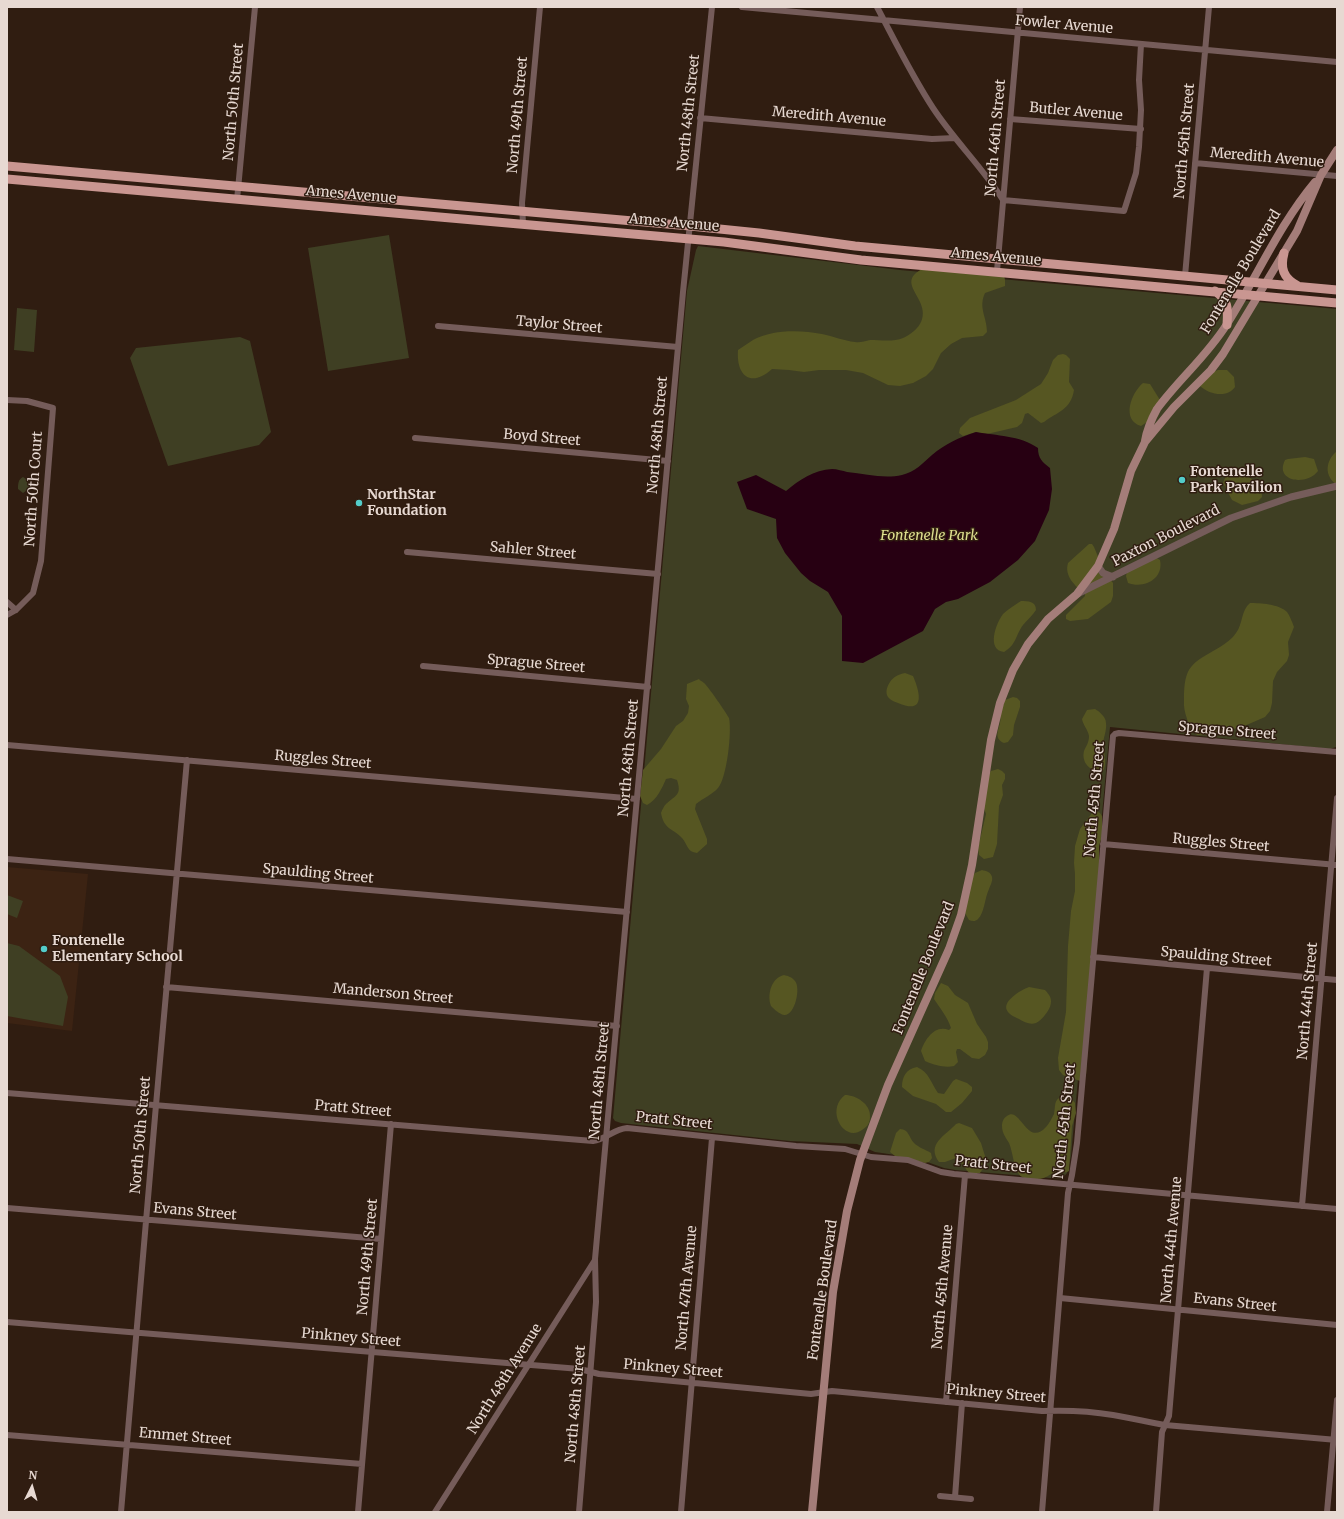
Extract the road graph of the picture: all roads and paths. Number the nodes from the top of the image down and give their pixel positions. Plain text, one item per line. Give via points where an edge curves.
1 (255, 7) edge
2 (540, 7) edge
3 (712, 7) edge
4 (742, 7) edge
5 (877, 7) edge
6 (1020, 7) edge
7 (1209, 7) edge
8 (884, 20) junction
9 (1018, 33) junction
10 (1141, 44) junction
11 (1205, 50) junction
12 (1337, 62) edge
13 (700, 118) junction
14 (1010, 119) junction
15 (1141, 129) junction
16 (955, 138) junction
17 (1337, 150) edge
18 (1195, 163) junction
19 (7, 166) edge
20 (1321, 175) junction
21 (1337, 176) edge
22 (7, 179) edge
23 (238, 187) junction
24 (237, 200) junction
25 (1003, 200) junction
26 (523, 212) junction
27 (523, 224) junction
28 (690, 226) junction
29 (689, 238) junction
30 (1284, 253) junction
31 (998, 259) junction
32 (996, 271) junction
33 (1146, 272) junction
34 (1184, 276) junction
35 (1072, 278) junction
36 (1252, 282) junction
37 (1266, 284) junction
38 (1299, 286) junction
39 (1337, 290) edge
40 (1215, 291) junction
41 (1245, 294) junction
42 (1259, 295) junction
43 (1337, 303) edge
44 (1227, 325) junction
45 (438, 326) dead end
46 (678, 347) junction
47 (7, 400) edge
48 (415, 438) dead end
49 (1145, 442) junction
50 (668, 461) junction
51 (1337, 486) edge
52 (407, 552) dead end
53 (1098, 566) junction
54 (658, 574) junction
55 (1113, 577) junction
56 (1077, 594) junction
57 (7, 602) edge
58 (16, 610) junction
59 (7, 615) edge
60 (423, 666) dead end
61 (648, 687) junction
62 (1115, 734) joint
63 (7, 745) edge
64 (1337, 752) edge
65 (187, 760) junction
66 (1337, 798) edge
67 (637, 799) junction
68 (1103, 844) junction
69 (7, 859) edge
70 (1334, 865) edge
71 (177, 874) junction
72 (627, 912) junction
73 (1093, 957) junction
74 (1208, 968) junction
75 (1322, 979) junction
76 (1337, 980) edge
77 (166, 987) junction
78 (617, 1026) junction
79 (7, 1092) edge
80 (156, 1105) junction
81 (391, 1124) junction
82 (607, 1136) junction
83 (712, 1138) junction
84 (862, 1154) junction
85 (964, 1175) junction
86 (1070, 1184) junction
87 (1188, 1196) junction
88 (1302, 1206) junction
89 (7, 1208) edge
90 (1337, 1209) edge
91 (146, 1220) junction
92 (381, 1239) junction
93 (595, 1259) junction
94 (1060, 1298) junction
95 (1178, 1309) junction
96 (7, 1322) edge
97 (1337, 1325) edge
98 (136, 1332) junction
99 (372, 1351) junction
100 (529, 1365) junction
101 (590, 1372) junction
102 (691, 1383) junction
103 (824, 1392) junction
104 (1337, 1400) edge
105 (946, 1402) junction
106 (962, 1403) junction
107 (1051, 1410) junction
108 (1165, 1424) junction
109 (7, 1435) edge
110 (1335, 1439) edge
111 (127, 1444) junction
112 (362, 1464) junction
113 (940, 1496) dead end
114 (954, 1497) junction
115 (971, 1499) dead end
116 (121, 1512) edge
117 (358, 1512) edge
118 (435, 1512) edge
119 (579, 1512) edge
120 (681, 1512) edge
121 (812, 1512) edge
122 (1042, 1512) edge
123 (1156, 1512) edge
124 (1327, 1512) edge

1 - 23 street, North 50th Street
2 - 26 street, North 49th Street
3 - 13 street, North 48th Street
4 - 8 street, Fowler Avenue
5 - 8 street
6 - 9 street, North 46th Street
7 - 11 street, North 45th Street
8 - 9 street, Fowler Avenue
8 - 16 street via 917,82
9 - 10 street, Fowler Avenue
9 - 14 street, North 46th Street
10 - 11 street, Fowler Avenue
10 - 15 street
11 - 12 street, Fowler Avenue
11 - 18 street, North 45th Street
13 - 16 street, Meredith Avenue via 932,139
13 - 28 street, North 48th Street
14 - 15 street, Butler Avenue
14 - 25 street, North 46th Street
15 - 25 street via 1136,173 1124,211
16 - 25 street
17 - 20 main road, Fontenelle Boulevard
18 - 20 street, Meredith Avenue
18 - 34 street, North 45th Street
19 - 23 main road, Ames Avenue
20 - 21 street, Meredith Avenue
20 - 30 main road, Fontenelle Boulevard via 1297,231
20 - 36 main road, Fontenelle Boulevard via 1295,207
22 - 24 main road, Ames Avenue
23 - 24 street, North 50th Street
23 - 26 main road, Ames Avenue
24 - 27 main road, Ames Avenue
25 - 31 street, North 46th Street
26 - 27 street, North 49th Street
26 - 28 main road, Ames Avenue
27 - 29 main road, Ames Avenue
28 - 29 street, North 48th Street
28 - 31 main road, Ames Avenue via 855,246
29 - 32 main road, Ames Avenue via 847,258
29 - 46 street, North 48th Street
30 - 37 main road, Fontenelle Boulevard
30 - 38 main road via 1284,275
31 - 32 street, North 46th Street
31 - 33 main road, Ames Avenue
32 - 35 main road, Ames Avenue
33 - 34 main road, Ames Avenue
33 - 35 main road via 1125,275 1086,272 1078,273
34 - 36 main road, Ames Avenue
35 - 40 main road, Ames Avenue
36 - 37 main road, Ames Avenue
36 - 41 main road, Fontenelle Boulevard
37 - 38 main road, Ames Avenue
37 - 42 main road, Fontenelle Boulevard
38 - 39 main road, Ames Avenue
40 - 41 main road, Ames Avenue
40 - 44 main road via 1226,302
41 - 42 main road, Ames Avenue
41 - 44 main road, Fontenelle Boulevard
42 - 43 main road, Ames Avenue
42 - 49 main road, Fontenelle Boulevard via 1211,370 1174,407
44 - 49 main road, Fontenelle Boulevard via 1207,353 1157,409 1149,425
45 - 46 street, Taylor Street
46 - 50 street, North 48th Street
47 - 58 street, North 50th Court via 26,401 53,408 41,561 33,593
48 - 50 street, Boyd Street
49 - 53 main road, Fontenelle Boulevard via 1131,471 1112,534
50 - 54 street, North 48th Street
51 - 55 street, Paxton Boulevard via 1291,497 1231,518
52 - 54 street, Sahler Street
53 - 55 street via 1103,573
53 - 56 main road, Fontenelle Boulevard
54 - 61 street, North 48th Street
55 - 56 street, Paxton Boulevard
56 - 84 main road, Fontenelle Boulevard via 1038,631 1020,656 1004,689 995,718 972,865 961,915 949,949 888,1085
57 - 58 street
58 - 59 street
60 - 61 street, Sprague Street
61 - 67 street, North 48th Street
62 - 64 street, Sprague Street
62 - 68 street, North 45th Street
63 - 65 street, Ruggles Street
65 - 67 street, Ruggles Street
65 - 71 street, North 50th Street
66 - 70 street, North 44th Street
67 - 72 street, North 48th Street
68 - 70 street, Ruggles Street
68 - 73 street, North 45th Street
69 - 71 street, Spaulding Street
70 - 75 street, North 44th Street
71 - 72 street, Spaulding Street
71 - 77 street, North 50th Street
72 - 78 street, North 48th Street
73 - 74 street, Spaulding Street
73 - 86 street, North 45th Street via 1077,1143
74 - 75 street, Spaulding Street
74 - 87 street, North 44th Avenue
75 - 76 street, Spaulding Street
75 - 88 street, North 44th Street
77 - 78 street, Manderson Street
77 - 80 street, North 50th Street
78 - 82 street, North 48th Street
79 - 80 street, Pratt Street
80 - 81 street, Pratt Street
80 - 91 street, North 50th Street
81 - 82 street, Pratt Street via 593,1141
81 - 92 street, North 49th Street
82 - 83 street, Pratt Street via 626,1128
82 - 93 street, North 48th Street
83 - 84 street, Pratt Street via 845,1149
83 - 102 street, North 47th Avenue
84 - 85 street, Pratt Street via 908,1160 941,1172
84 - 103 main road, Fontenelle Boulevard via 847,1211 837,1265
85 - 86 street, Pratt Street
85 - 105 street, North 45th Avenue
86 - 87 street, Pratt Street
86 - 94 street, North 45th Street
87 - 88 street, Pratt Street
87 - 95 street, North 44th Avenue
88 - 90 street, Pratt Street
89 - 91 street, Evans Street
91 - 92 street, Evans Street
91 - 98 street, North 50th Street
92 - 99 street, North 49th Street
93 - 100 street, North 48th Avenue
93 - 101 street, North 48th Street via 596,1302
94 - 95 street, Evans Street
94 - 107 street, North 45th Street
95 - 97 street, Evans Street
95 - 108 street, North 44th Avenue via 1169,1416
96 - 98 street, Pinkney Street
98 - 99 street, Pinkney Street
98 - 111 street, North 50th Street
99 - 100 street, Pinkney Street
99 - 112 street, North 49th Street
100 - 101 street, Pinkney Street
100 - 118 street, North 48th Avenue
101 - 102 street, Pinkney Street
101 - 119 street, North 48th Street
102 - 103 street, Pinkney Street via 811,1394
102 - 120 street, North 47th Avenue
103 - 105 street, Pinkney Street
103 - 121 main road, Fontenelle Boulevard
104 - 110 street
105 - 106 street, Pinkney Street
106 - 107 street, Pinkney Street
106 - 114 street
107 - 108 street, Pinkney Street via 1113,1415
107 - 122 street, North 45th Street
108 - 110 street, Pinkney Street
108 - 123 street, North 44th Avenue via 1162,1432
109 - 111 street, Emmet Street
110 - 124 street
111 - 112 street, Emmet Street
111 - 116 street, North 50th Street
112 - 117 street, North 49th Street
113 - 114 street
114 - 115 street

